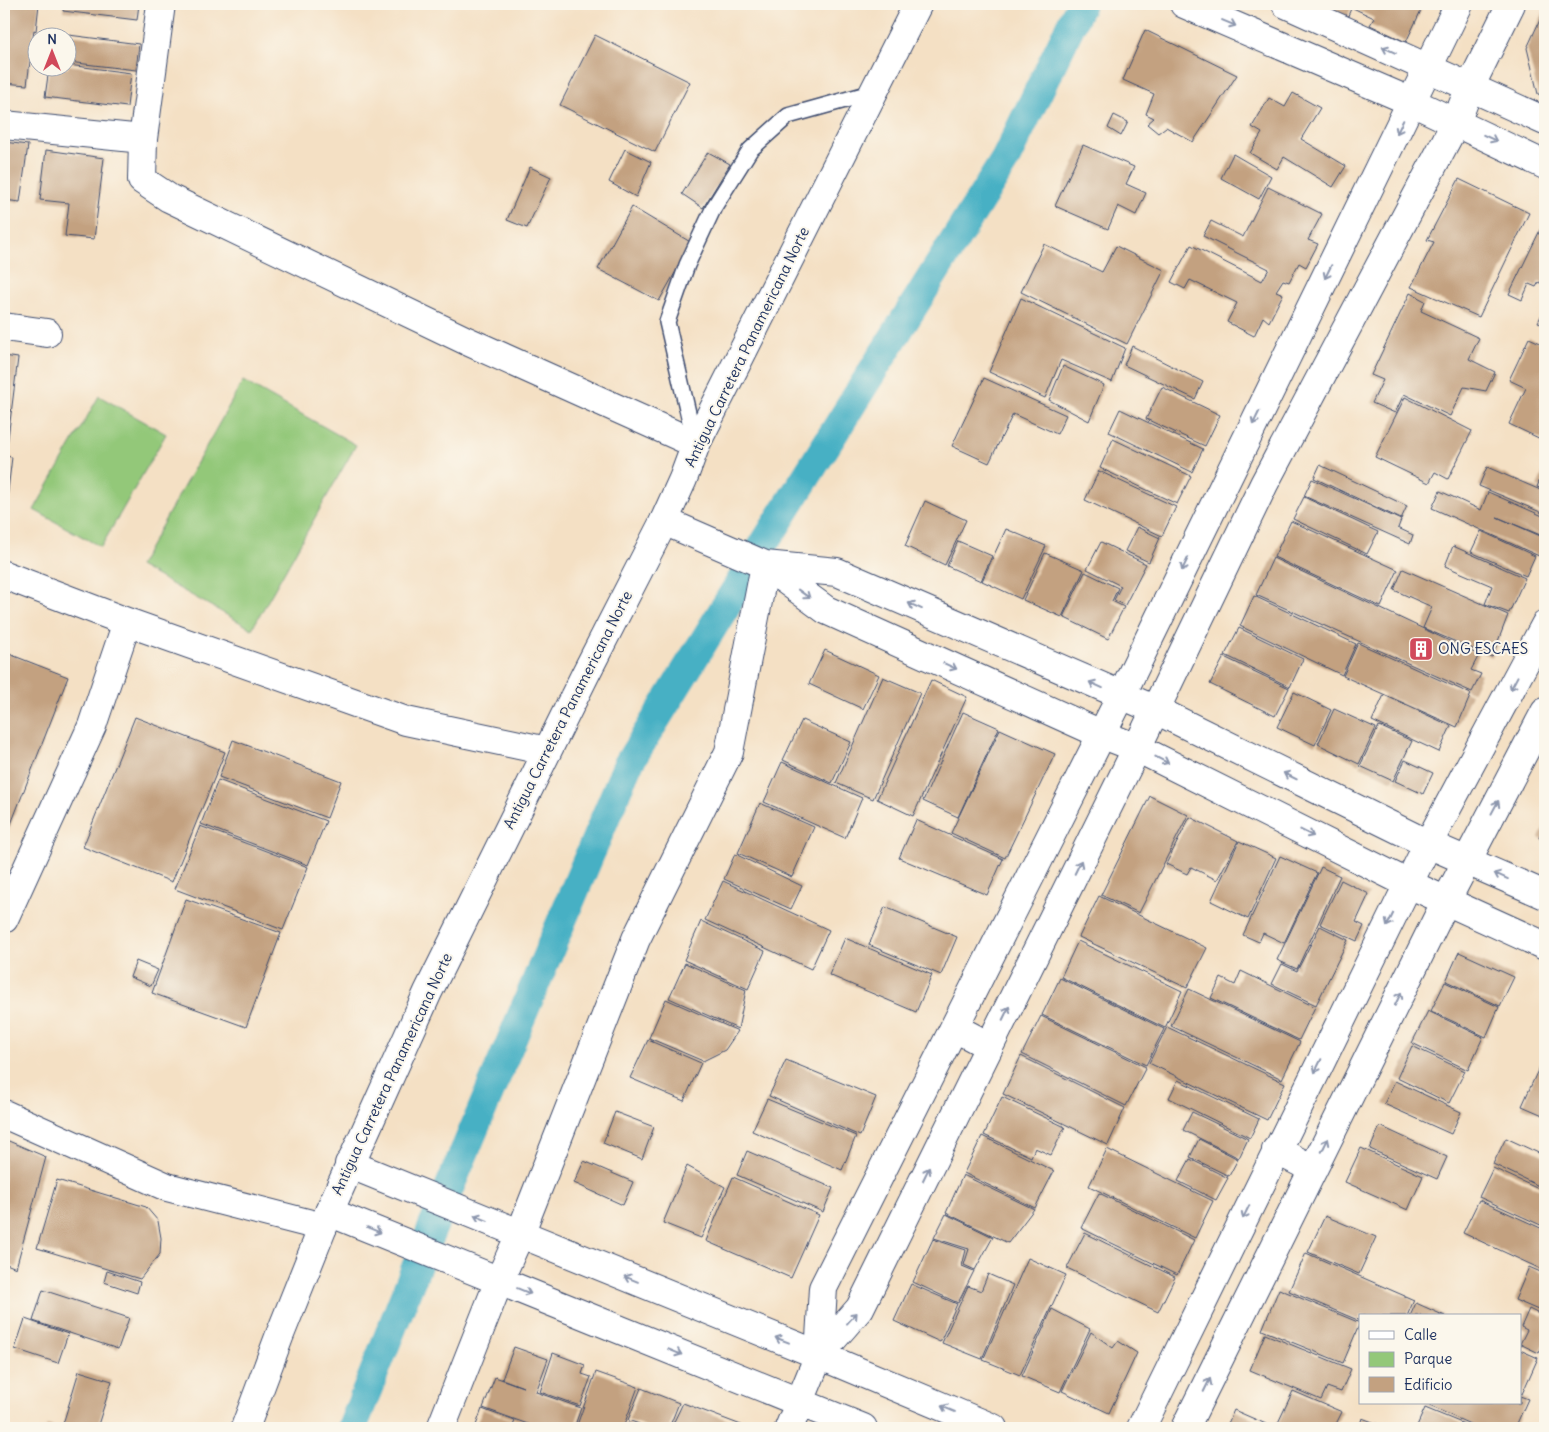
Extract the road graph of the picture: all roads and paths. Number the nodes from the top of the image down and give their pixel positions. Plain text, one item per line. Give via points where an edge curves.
1 (161, 4) edge
2 (918, 4) edge
3 (1184, 4) edge
4 (1286, 4) edge
5 (1459, 4) edge
6 (1511, 4) edge
7 (1427, 68) junction
8 (1470, 87) junction
9 (874, 92) junction
10 (1412, 102) junction
11 (1545, 121) edge
12 (1456, 122) junction
13 (4, 125) edge
14 (143, 139) junction
15 (1545, 165) edge
16 (4, 327) edge
17 (47, 333) dead end
18 (696, 444) junction
19 (664, 521) junction
20 (765, 565) junction
21 (4, 576) edge
22 (127, 622) junction
23 (1545, 625) edge
24 (1121, 696) junction
25 (1156, 710) junction
26 (1545, 712) edge
27 (1101, 734) junction
28 (1137, 748) junction
29 (547, 751) junction
30 (1428, 844) junction
31 (1467, 861) junction
32 (1409, 884) junction
33 (1545, 895) edge
34 (1446, 901) junction
35 (4, 919) edge
36 (1545, 946) edge
37 (955, 1028) junction
38 (989, 1046) junction
39 (4, 1114) edge
40 (1276, 1150) junction
41 (349, 1164) junction
42 (1313, 1169) junction
43 (326, 1219) junction
44 (520, 1234) junction
45 (499, 1281) junction
46 (819, 1355) junction
47 (800, 1402) junction
48 (245, 1428) edge
49 (441, 1428) edge
50 (789, 1428) edge
51 (863, 1428) edge
52 (993, 1428) edge
53 (1141, 1428) edge
54 (1185, 1428) edge

1 - 14 street
2 - 9 street, Antigua Carretera Panamericana Norte
3 -> 10 street
7 -> 4 street
5 - 7 street
6 - 8 street
7 - 8 street
7 - 10 street
8 - 11 street
8 - 12 street
9 - 18 street, Antigua Carretera Panamericana Norte
9 - 18 lane via 788,116 750,150 714,207 667,322
10 - 12 street
10 -> 24 street
12 -> 15 street
12 - 25 street via 1264,484
13 - 14 street
14 - 18 street via 142,180 170,198 466,341
16 - 17 street
18 - 19 street, Antigua Carretera Panamericana Norte
19 - 20 street
19 - 29 street, Antigua Carretera Panamericana Norte
24 -> 20 street via 837,572
20 -> 27 street via 826,610
20 - 44 street via 729,752 636,939
21 - 22 street
22 - 29 street via 406,721
22 - 35 street via 92,726
23 -> 30 street
24 - 25 street
24 - 27 street
25 - 28 street
30 -> 25 street
31 -> 26 street
27 - 28 street
27 - 37 street
28 -> 32 street
38 -> 28 street
29 - 41 street, Antigua Carretera Panamericana Norte via 428,992
30 - 31 street
30 - 32 street
33 -> 31 street
31 - 34 street
32 - 34 street
32 -> 40 street
34 - 36 street
42 -> 34 street
37 - 38 street
37 - 46 street via 823,1288
46 -> 38 street via 860,1308
39 - 43 street via 167,1187
40 - 42 street
40 -> 53 street
41 - 43 street, Antigua Carretera Panamericana Norte
44 -> 41 street
54 -> 42 street
43 -> 45 street
43 - 48 street, Antigua Carretera Panamericana Norte
44 - 45 street
46 -> 44 street
45 -> 47 street
45 - 49 street
46 - 47 street
52 -> 46 street
47 - 50 street
47 - 51 street

